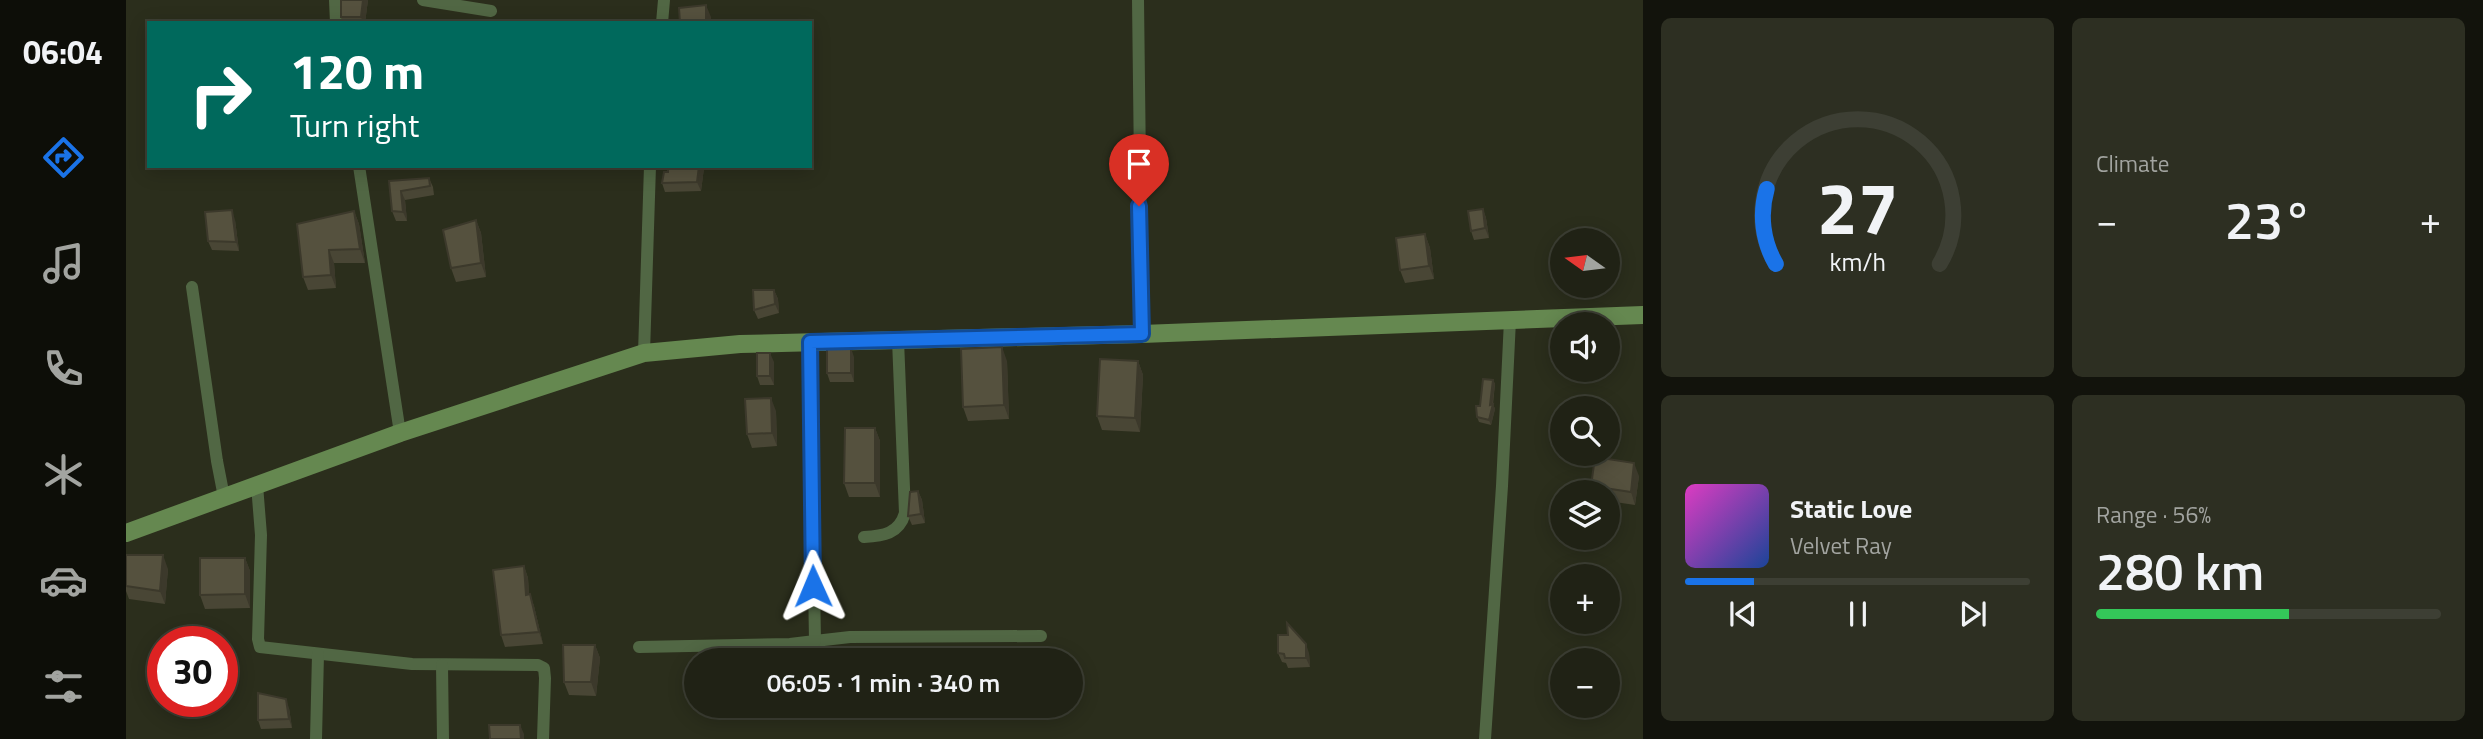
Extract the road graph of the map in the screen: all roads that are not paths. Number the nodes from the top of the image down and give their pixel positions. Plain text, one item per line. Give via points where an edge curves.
1 (335, 0) edge
2 (423, 0) edge
3 (664, 0) edge
4 (1138, 0) edge
5 (491, 12) dead end
6 (336, 21) edge
7 (662, 21) edge
8 (359, 168) edge
9 (650, 168) edge
10 (192, 287) dead end
11 (1643, 315) edge
12 (1510, 320) junction
13 (1142, 334) junction
14 (898, 340) junction
15 (810, 342) junction
16 (644, 353) junction
17 (400, 433) junction
18 (257, 485) junction
19 (224, 497) junction
20 (126, 533) edge
21 (864, 537) dead end
22 (1041, 636) dead end
23 (815, 641) junction
24 (639, 648) dead end
25 (318, 654) junction
26 (442, 664) junction
27 (316, 739) edge
28 (443, 739) edge
29 (543, 739) edge
30 (1485, 739) edge

1 - 6 street
2 - 5 street
3 - 7 street
4 - 13 street
8 - 17 street
9 - 16 street
10 - 19 street
11 - 12 street
12 - 13 street
12 - 30 street
13 - 14 street
14 - 15 street
14 - 21 street via 905,513 893,531
15 - 16 street
15 - 23 street
16 - 17 street
17 - 18 street
18 - 19 street
18 - 25 street via 261,535 258,643 267,649
19 - 20 street
22 - 23 street
23 - 24 street
25 - 26 street
25 - 27 street
26 - 28 street
26 - 29 street via 544,668

